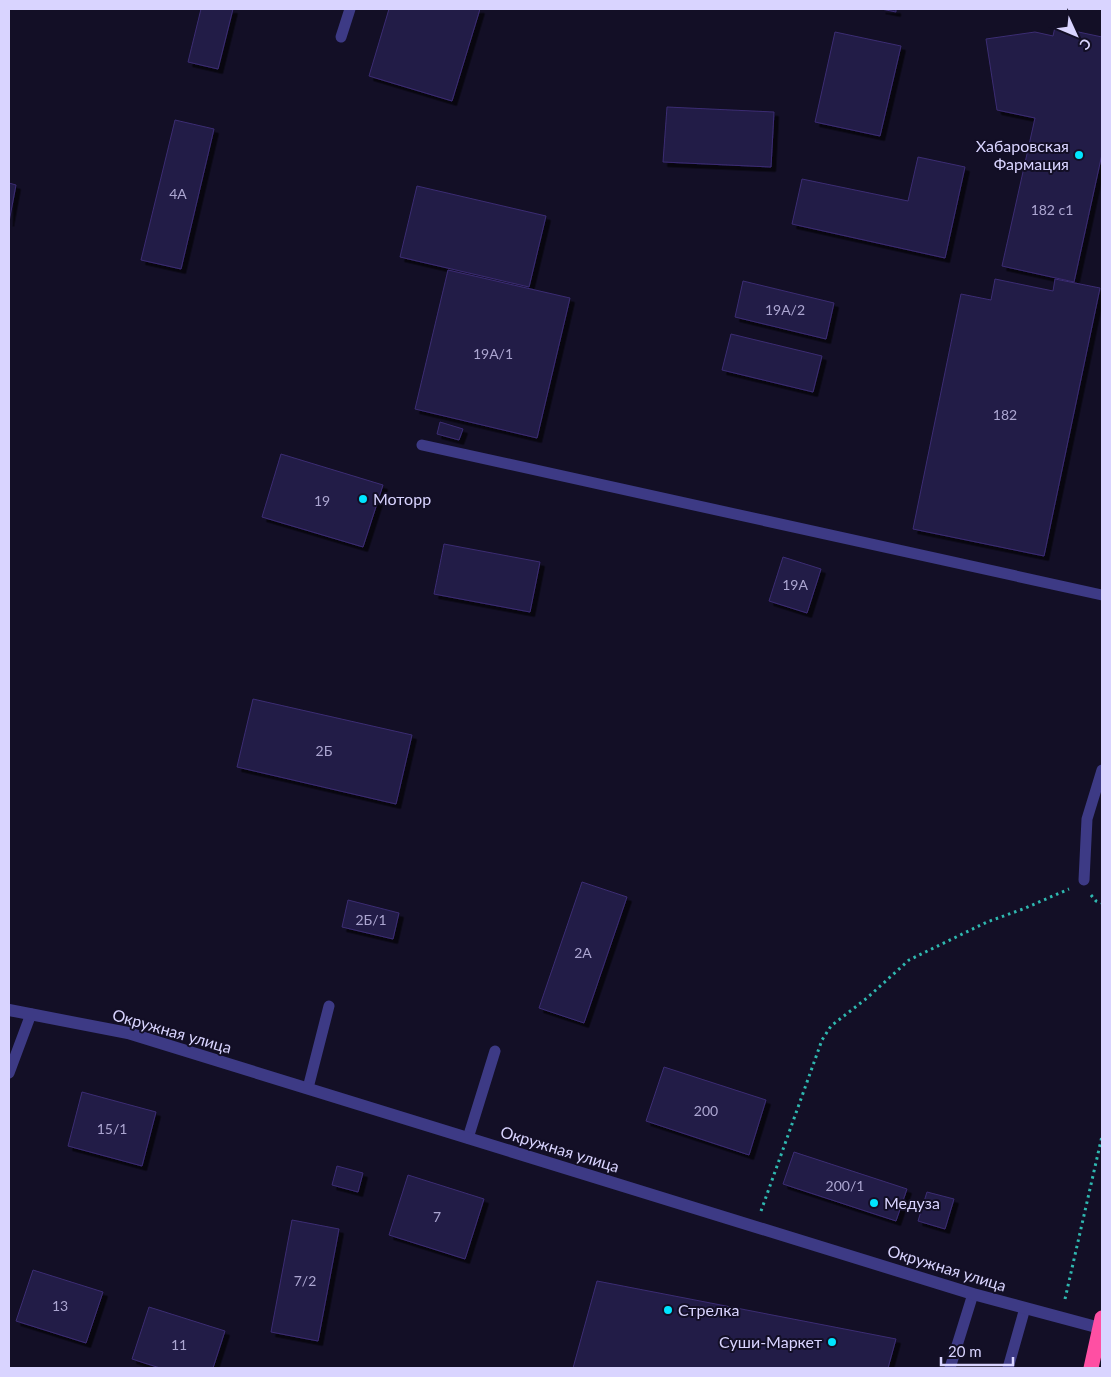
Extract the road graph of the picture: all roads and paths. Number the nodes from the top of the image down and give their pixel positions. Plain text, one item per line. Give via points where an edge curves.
1 (350, 9) edge
2 (341, 37) dead end
3 (422, 445) dead end
4 (1102, 595) edge
5 (1102, 770) edge
6 (1084, 880) joint
7 (329, 1006) dead end
8 (9, 1010) edge
9 (31, 1014) junction
10 (495, 1051) dead end
11 (9, 1073) edge
12 (308, 1088) junction
13 (1102, 1136) edge
14 (468, 1138) junction
15 (756, 1226) junction
16 (973, 1294) junction
17 (1025, 1308) junction
18 (1061, 1317) junction
19 (1101, 1323) edge
20 (950, 1368) edge
21 (1008, 1368) edge
22 (1091, 1368) edge

1 - 2 lane
3 - 4 lane
5 - 6 lane via 1087,818
6 - 15 path via 1060,894 987,922 918,954 831,1026 822,1040
7 - 12 lane
8 - 9 street, Окружная улица
9 - 11 lane
9 - 12 street, Окружная улица via 128,1033
10 - 14 lane
12 - 14 street, Окружная улица
13 - 18 path
14 - 15 street, Окружная улица
15 - 16 street, Окружная улица
16 - 17 street, Окружная улица
16 - 20 lane
17 - 18 street, Окружная улица
17 - 21 lane
18 - 19 street, Окружная улица
19 - 22 highway

